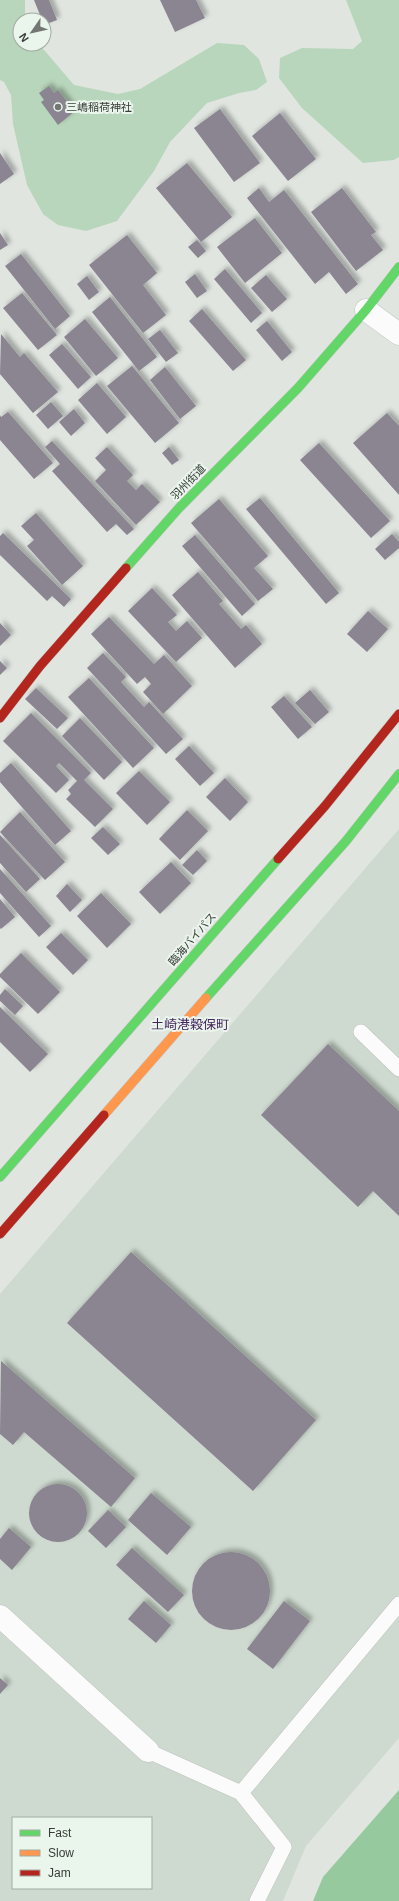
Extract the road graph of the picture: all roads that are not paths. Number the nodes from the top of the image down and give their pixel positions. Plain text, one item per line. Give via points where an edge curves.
1 (399, 266) edge
2 (366, 310) junction
3 (399, 334) edge
4 (399, 714) edge
5 (0, 718) edge
6 (399, 774) edge
7 (361, 1032) dead end
8 (399, 1069) edge
9 (0, 1177) edge
10 (0, 1234) edge
11 (399, 1604) edge
12 (0, 1616) edge
13 (148, 1750) joint
14 (241, 1793) junction
15 (257, 1901) edge

1 - 2 main road, 羽州街道
2 - 3 street
2 - 5 main road, 羽州街道 via 298,388 179,508 40,666
4 - 9 main road, 臨海バイパス via 325,806
6 - 10 main road via 346,841
7 - 8 lane
11 - 14 lane
12 - 13 street
13 - 14 lane
14 - 15 lane via 284,1847

